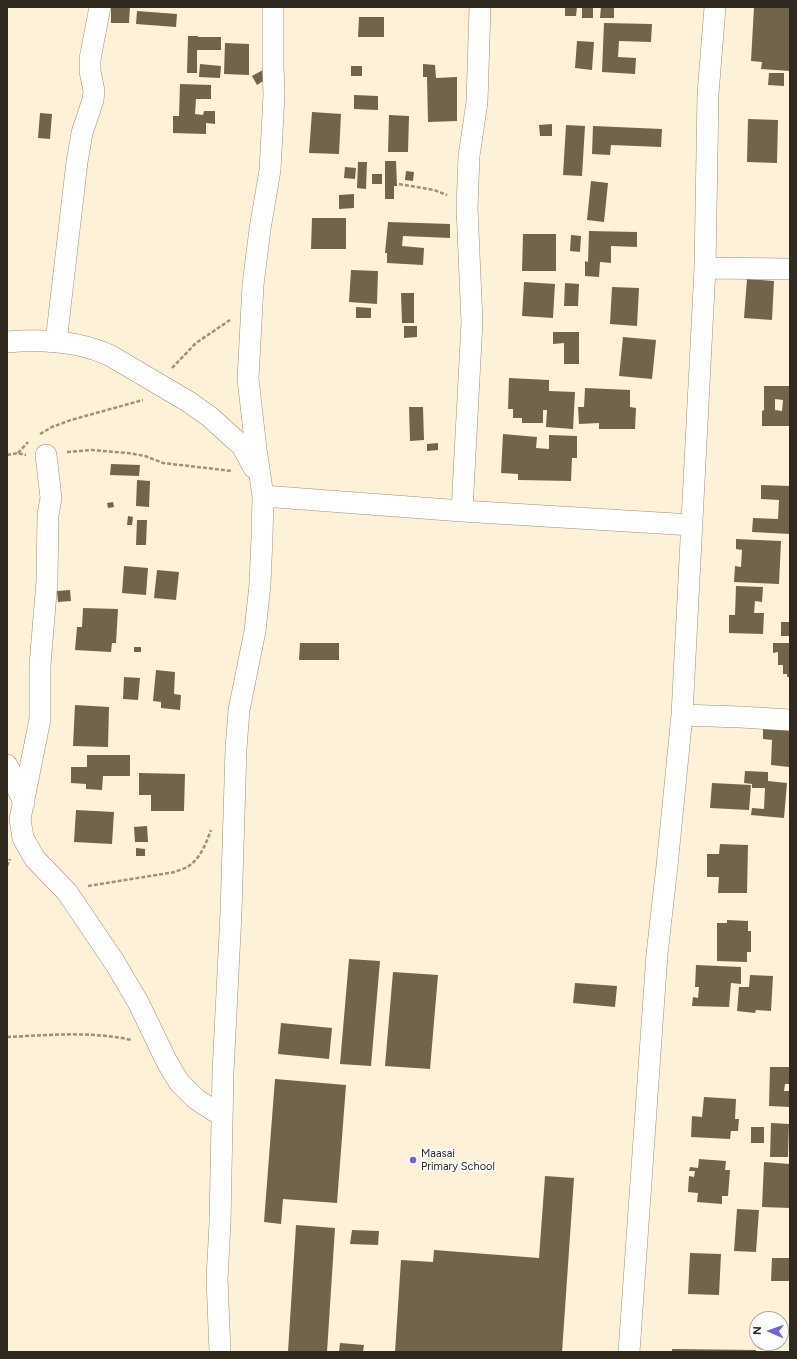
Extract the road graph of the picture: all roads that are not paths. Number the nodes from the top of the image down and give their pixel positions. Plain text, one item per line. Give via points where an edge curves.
1 (100, 7) edge
2 (273, 7) edge
3 (480, 7) edge
4 (715, 7) edge
5 (705, 268) junction
6 (790, 269) edge
7 (7, 342) edge
8 (56, 342) junction
9 (46, 455) road end
10 (261, 483) junction
11 (462, 511) junction
12 (692, 525) junction
13 (682, 715) junction
14 (790, 720) edge
15 (7, 765) edge
16 (24, 803) junction
17 (222, 1116) junction
18 (220, 1352) edge
19 (629, 1352) edge

1 - 8 street via 90,59 93,100 76,162
2 - 10 street via 274,95 270,170 253,285 248,379
3 - 11 street via 477,102 469,156 467,208 472,322
4 - 5 street via 708,94
5 - 6 street
5 - 12 street
7 - 8 street
8 - 10 street via 98,350 189,402 242,446
9 - 16 street via 51,498 40,665 40,719
10 - 11 street
10 - 17 street via 260,584 255,631 239,710 236,749
11 - 12 street
12 - 13 street
13 - 14 street
13 - 19 street via 657,954
15 - 16 street
16 - 17 street via 20,819 23,838 35,859 67,892 115,963 179,1082 196,1099
17 - 18 street via 217,1279

